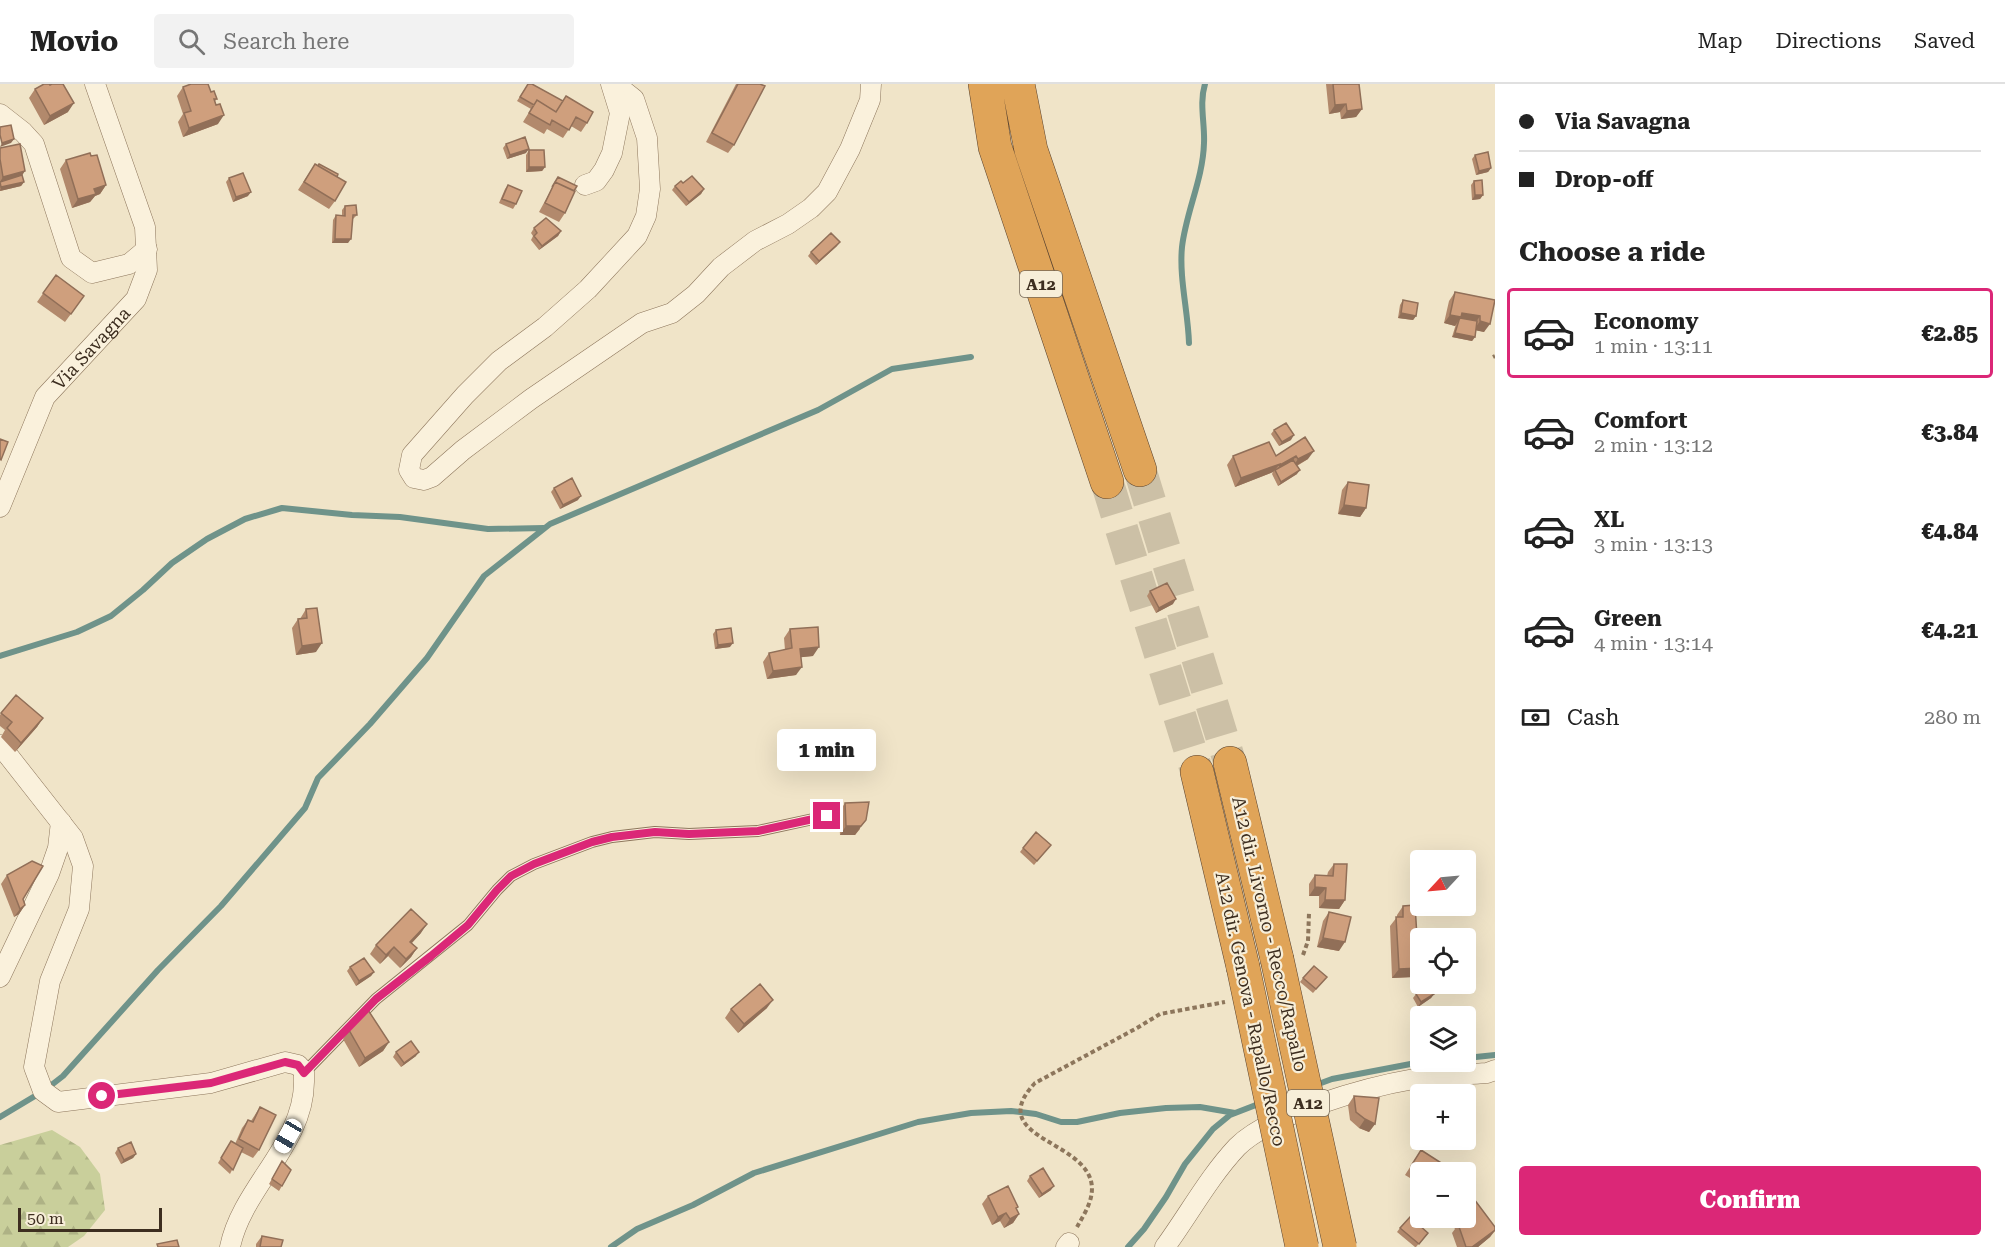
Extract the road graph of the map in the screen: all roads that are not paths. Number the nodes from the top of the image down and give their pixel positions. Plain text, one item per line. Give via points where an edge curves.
1 (95, 84) edge
2 (613, 84) edge
3 (871, 84) edge
4 (985, 84) edge
5 (1018, 84) edge
6 (0, 114) edge
7 (585, 185) dead end
8 (147, 249) junction
9 (1140, 470) tunnel mouth
10 (1107, 482) tunnel mouth
11 (0, 507) edge
12 (0, 745) edge
13 (1230, 763) tunnel mouth
14 (1197, 772) tunnel mouth
15 (827, 816) dead end
16 (61, 822) junction
17 (0, 977) edge
18 (1495, 1070) edge
19 (304, 1073) junction
20 (230, 1247) edge
21 (1165, 1247) edge
22 (1302, 1247) edge
23 (1340, 1247) edge

1 - 8 street, Via Savagna via 145,227
2 - 3 street via 634,99 647,138 650,189 646,216 636,236 588,289 499,361 465,395 412,455 409,470 414,478 432,477 531,399 642,323 672,313 755,241 811,208 827,192 850,150 870,100
2 - 7 street via 620,113 612,153 596,181
4 - 10 highway, A12 via 996,147
5 - 9 highway, A12 via 1031,150
6 - 8 street via 34,144 71,258 93,273 129,264
8 - 11 street, Via Savagna via 147,270 136,299 45,397
12 - 16 street
13 - 23 highway, A12 dir. Livorno - Recco/Rapallo / A12, bridge via 1289,959
14 - 22 highway, A12 dir. Genova - Rapallo/Recco / A12, bridge
15 - 19 lane via 758,831 655,832 612,837 534,864 511,876 468,925 376,999
16 - 17 street via 49,874
16 - 19 street via 73,838 84,866 79,909 50,981 34,1067 43,1091 58,1102 211,1083 285,1062 298,1065
18 - 21 street via 1415,1078 1352,1094 1256,1132 1220,1167
19 - 20 street via 301,1107 243,1214

